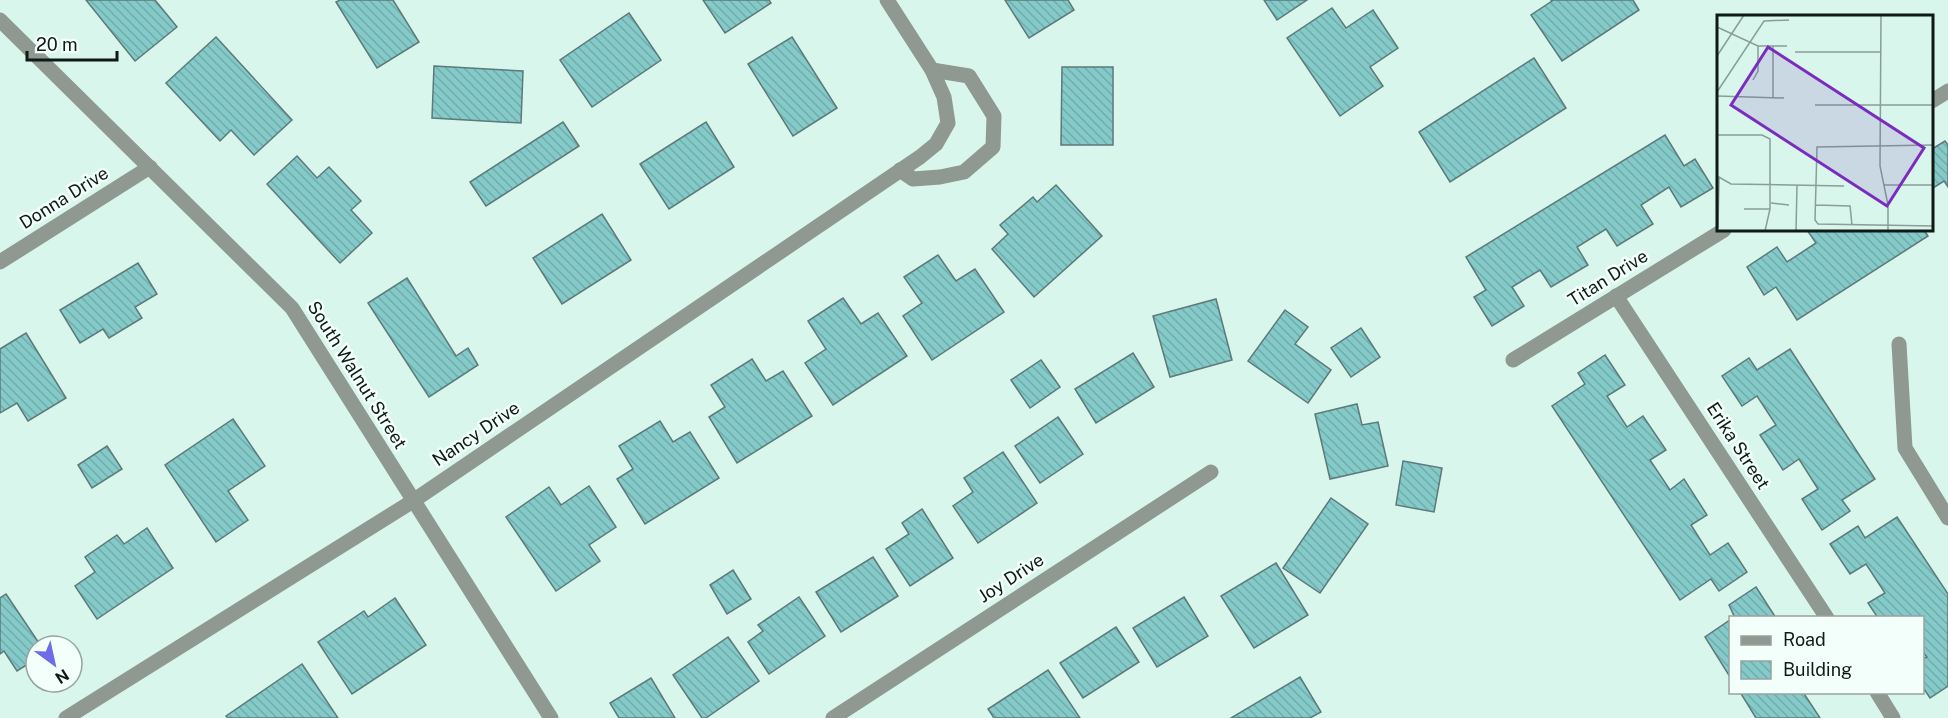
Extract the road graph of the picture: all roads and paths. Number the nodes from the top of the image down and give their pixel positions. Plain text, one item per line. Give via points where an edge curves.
1 (887, 0) edge
2 (0, 20) edge
3 (932, 70) junction
4 (1948, 91) edge
5 (1933, 100) edge
6 (150, 167) junction
7 (900, 170) junction
8 (1722, 231) edge
9 (0, 262) edge
10 (1616, 296) junction
11 (1899, 344) dead end
12 (1513, 360) dead end
13 (1210, 472) dead end
14 (413, 501) junction
15 (1948, 518) edge
16 (1826, 616) edge
17 (1877, 694) edge
18 (66, 718) edge
19 (551, 718) edge
20 (833, 718) edge
21 (1893, 718) edge

1 - 3 street
2 - 6 street, South Walnut Street
3 - 7 street, Nancy Drive via 944,97 948,123 936,144
3 - 7 street via 969,76 994,116 993,147 964,172 914,179
4 - 5 street
6 - 9 street, Donna Drive
6 - 14 street, South Walnut Street via 292,308
7 - 14 street, Nancy Drive
8 - 10 street, Titan Drive
10 - 12 street, Titan Drive
10 - 16 street, Erika Street
11 - 15 street via 1905,448
13 - 20 street, Joy Drive
14 - 18 street, Nancy Drive
14 - 19 street, South Walnut Street
17 - 21 street

